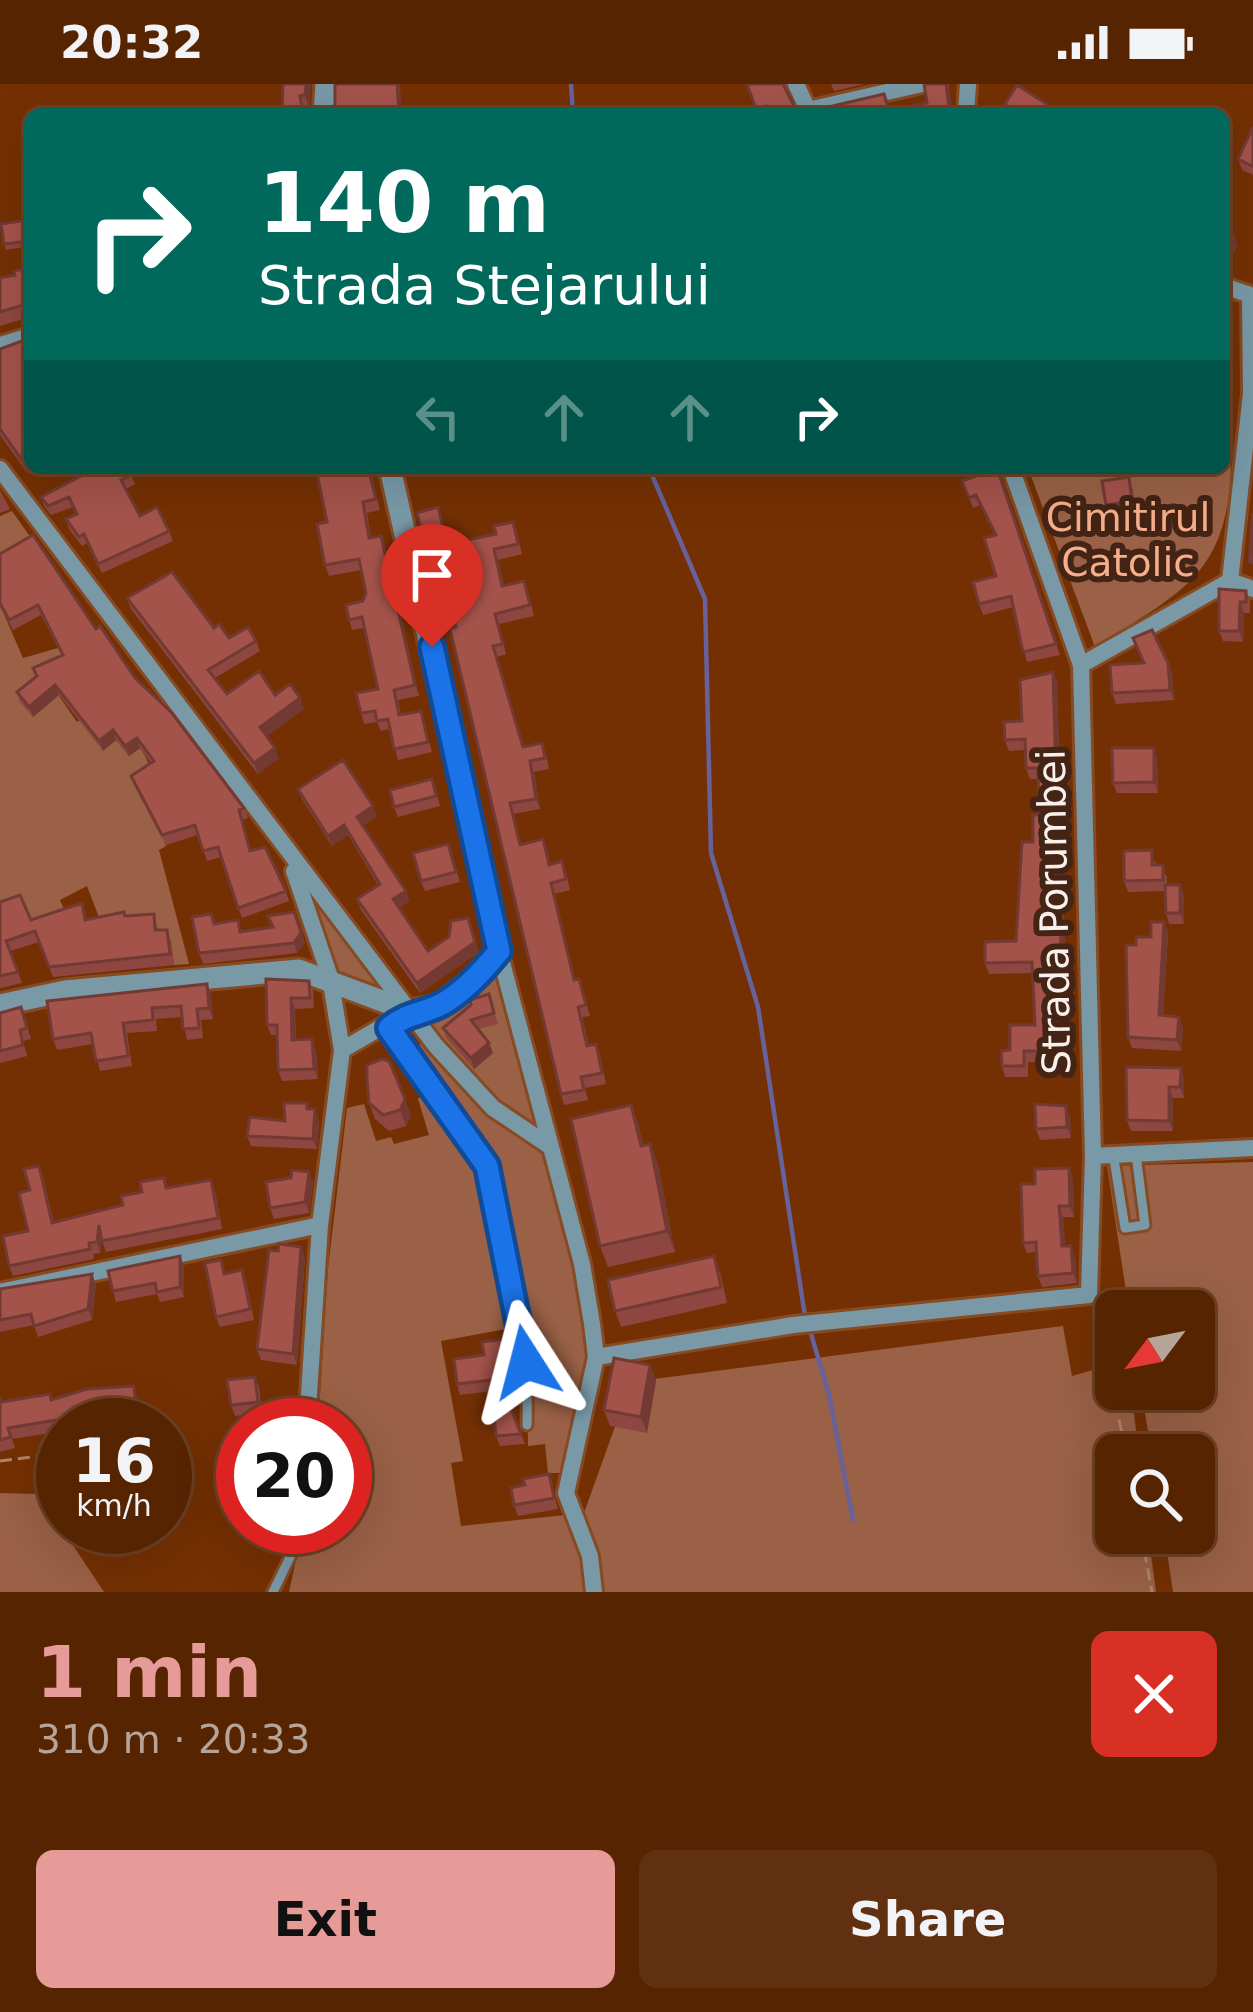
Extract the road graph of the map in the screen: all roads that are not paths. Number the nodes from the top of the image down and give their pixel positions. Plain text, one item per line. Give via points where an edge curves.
1 (915, 85) edge
2 (825, 108) edge
3 (1252, 296) edge
4 (0, 469) edge
5 (391, 474) edge
6 (1013, 474) edge
7 (1230, 581) junction
8 (1253, 589) edge
9 (1081, 665) junction
10 (288, 853) junction
11 (499, 951) junction
12 (330, 977) junction
13 (375, 997) junction
14 (0, 1005) edge
15 (410, 1011) junction
16 (389, 1028) junction
17 (342, 1050) junction
18 (548, 1145) junction
19 (1253, 1148) edge
20 (1135, 1150) junction
21 (1112, 1153) junction
22 (1093, 1156) junction
23 (320, 1225) junction
24 (0, 1292) edge
25 (596, 1358) junction
26 (309, 1398) edge
27 (527, 1425) dead end
28 (292, 1554) edge
29 (273, 1592) edge
30 (594, 1592) edge

1 - 2 street
3 - 7 street via 1243,499
4 - 10 street
5 - 11 street
6 - 9 street, Strada Porumbei
7 - 8 street
7 - 9 street
9 - 22 street, Strada Porumbei
10 - 12 street
10 - 15 street
11 - 15 street via 438,1006
11 - 18 street
12 - 13 street
12 - 14 street via 299,970 220,976
12 - 17 street
13 - 15 street
13 - 16 lane
15 - 16 street
15 - 18 street via 493,1108
16 - 17 street
16 - 27 lane via 475,1145 496,1192 526,1362
17 - 23 street
18 - 25 street via 582,1264
19 - 20 street
20 - 21 street
20 - 21 lane via 1145,1226 1125,1228
21 - 22 street
22 - 25 street, Strada Porumbei via 1089,1295 793,1325
23 - 24 street
23 - 26 street
25 - 30 street via 566,1493
28 - 29 lane

